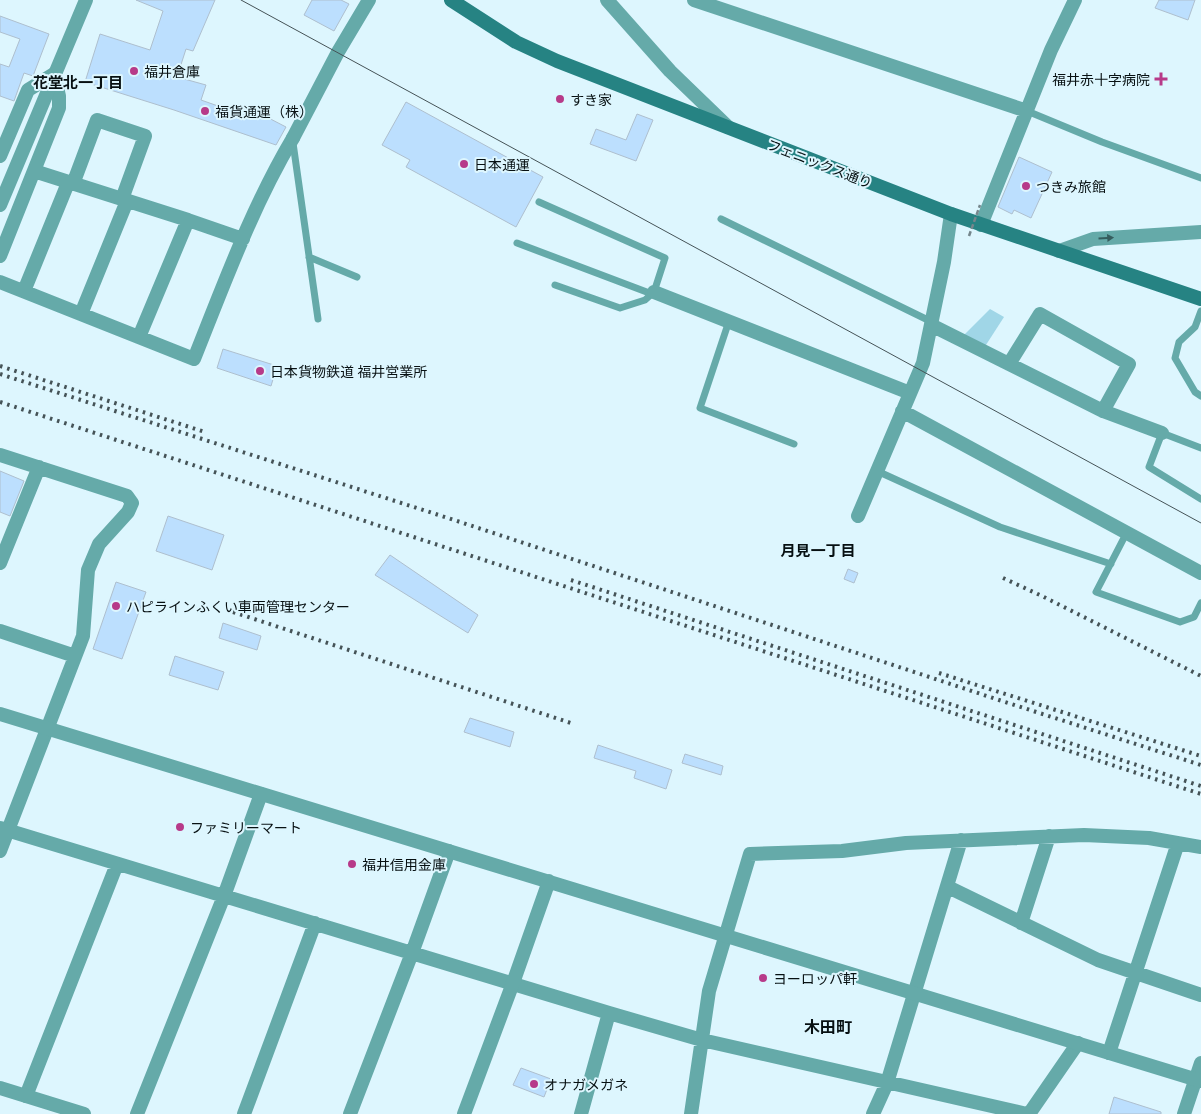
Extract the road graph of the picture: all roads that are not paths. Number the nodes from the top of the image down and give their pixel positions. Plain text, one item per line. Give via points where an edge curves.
1 (86, 0) edge
2 (369, 0) edge
3 (451, 0) edge
4 (607, 0) edge
5 (694, 0) edge
6 (1075, 0) edge
7 (54, 74) junction
8 (1027, 111) junction
9 (728, 127) junction
10 (292, 138) junction
11 (0, 156) edge
12 (34, 171) junction
13 (1201, 178) edge
14 (71, 184) junction
15 (124, 200) junction
16 (539, 202) dead end
17 (0, 205) edge
18 (951, 214) junction
19 (721, 219) dead end
20 (188, 220) junction
21 (981, 225) junction
22 (1201, 232) edge
23 (243, 239) junction
24 (517, 243) dead end
25 (1059, 251) junction
26 (0, 256) edge
27 (308, 257) junction
28 (357, 277) dead end
29 (0, 282) edge
30 (555, 284) dead end
31 (24, 291) junction
32 (653, 293) junction
33 (1201, 299) edge
34 (1201, 311) edge
35 (81, 314) junction
36 (318, 319) dead end
37 (729, 322) junction
38 (931, 324) junction
39 (140, 337) junction
40 (1009, 364) junction
41 (910, 393) junction
42 (1201, 396) edge
43 (902, 411) junction
44 (1103, 411) junction
45 (1162, 433) junction
46 (794, 444) dead end
47 (1201, 448) edge
48 (0, 455) edge
49 (39, 467) junction
50 (877, 471) junction
51 (1201, 498) edge
52 (858, 516) dead end
53 (1127, 532) junction
54 (0, 563) edge
55 (1111, 564) junction
56 (1201, 573) edge
57 (1201, 603) edge
58 (0, 631) edge
59 (75, 656) junction
60 (0, 714) edge
61 (48, 729) junction
62 (261, 794) junction
63 (4, 829) edge
64 (1049, 836) junction
65 (961, 840) junction
66 (1178, 843) junction
67 (1201, 847) edge
68 (0, 851) edge
69 (449, 851) junction
70 (118, 864) junction
71 (549, 881) junction
72 (948, 887) junction
73 (224, 896) junction
74 (1020, 923) junction
75 (315, 924) junction
76 (726, 936) junction
77 (412, 953) junction
78 (1136, 972) junction
79 (513, 983) junction
80 (913, 993) junction
81 (1201, 995) edge
82 (609, 1013) junction
83 (702, 1040) junction
84 (1078, 1043) junction
85 (1109, 1053) junction
86 (1201, 1062) edge
87 (1198, 1080) edge
88 (887, 1083) junction
89 (0, 1088) edge
90 (26, 1096) junction
91 (84, 1114) edge
92 (137, 1114) edge
93 (244, 1114) edge
94 (350, 1114) edge
95 (464, 1114) edge
96 (581, 1114) edge
97 (690, 1114) edge
98 (873, 1114) edge
99 (1028, 1114) edge
100 (1184, 1114) edge

1 - 7 street
2 - 10 street
3 - 9 main road, フェニックス通り via 540,54
4 - 9 street via 670,70
5 - 8 street
6 - 8 street
7 - 11 street via 28,90
7 - 12 street via 59,108
7 - 17 street
8 - 13 lane
8 - 21 street
9 - 18 main road, フェニックス通り
10 - 23 street via 273,171
10 - 27 lane
12 - 14 street
12 - 26 street
14 - 15 street
14 - 15 street via 97,120 144,136
14 - 31 street
15 - 20 street
15 - 35 street
16 - 32 lane via 665,258
18 - 21 main road, フェニックス通り
18 - 38 street
19 - 38 lane
20 - 23 street
20 - 39 street
21 - 25 main road, フェニックス通り
25 -> 22 street via 1093,239
23 - 39 street via 194,359
24 - 32 lane
25 - 33 main road, フェニックス通り
27 - 28 lane
27 - 36 lane
29 - 31 street
30 - 32 lane via 620,308 646,300
31 - 35 street
32 - 37 street
34 - 42 lane via 1195,326 1179,342 1175,358
35 - 39 street
37 - 41 street
37 - 46 lane via 700,408
38 - 40 street
38 - 41 street via 923,363
40 - 44 street
40 - 44 street via 1040,314 1129,364
41 - 43 street
43 - 50 street
43 - 53 street
44 - 45 street
45 - 47 lane
45 - 51 lane via 1149,467
48 - 49 street
49 - 54 street
49 - 59 street via 127,496 132,503 100,544 88,570 83,636
50 - 52 street
50 - 55 lane via 1000,527
53 - 55 lane
53 - 56 street
55 - 57 lane via 1096,592 1180,622 1194,617
58 - 59 street
59 - 61 street
60 - 61 street
61 - 62 street
61 - 63 street
62 - 69 street
62 - 73 street
63 - 68 street
63 - 70 street
64 - 65 street
64 - 66 street via 1149,838
64 - 74 street
65 - 72 street
65 - 76 street via 842,851 750,854
66 - 67 street
66 - 78 street
69 - 71 street
69 - 77 street
70 - 73 street
70 - 90 street
71 - 76 street
71 - 79 street
72 - 74 street
72 - 80 street
73 - 75 street
73 - 92 street
74 - 78 street via 1098,960
75 - 77 street
75 - 93 street
76 - 80 street
76 - 83 street via 709,991
77 - 79 street
77 - 94 street
78 - 81 street
78 - 85 street
79 - 82 street
79 - 95 street
80 - 84 street
80 - 88 street
82 - 83 street
82 - 96 street
83 - 88 street
83 - 97 street
84 - 85 street
84 - 99 street
85 - 87 street
86 - 87 street
87 - 100 street
88 - 98 street
88 - 99 street
89 - 90 street
90 - 91 street

